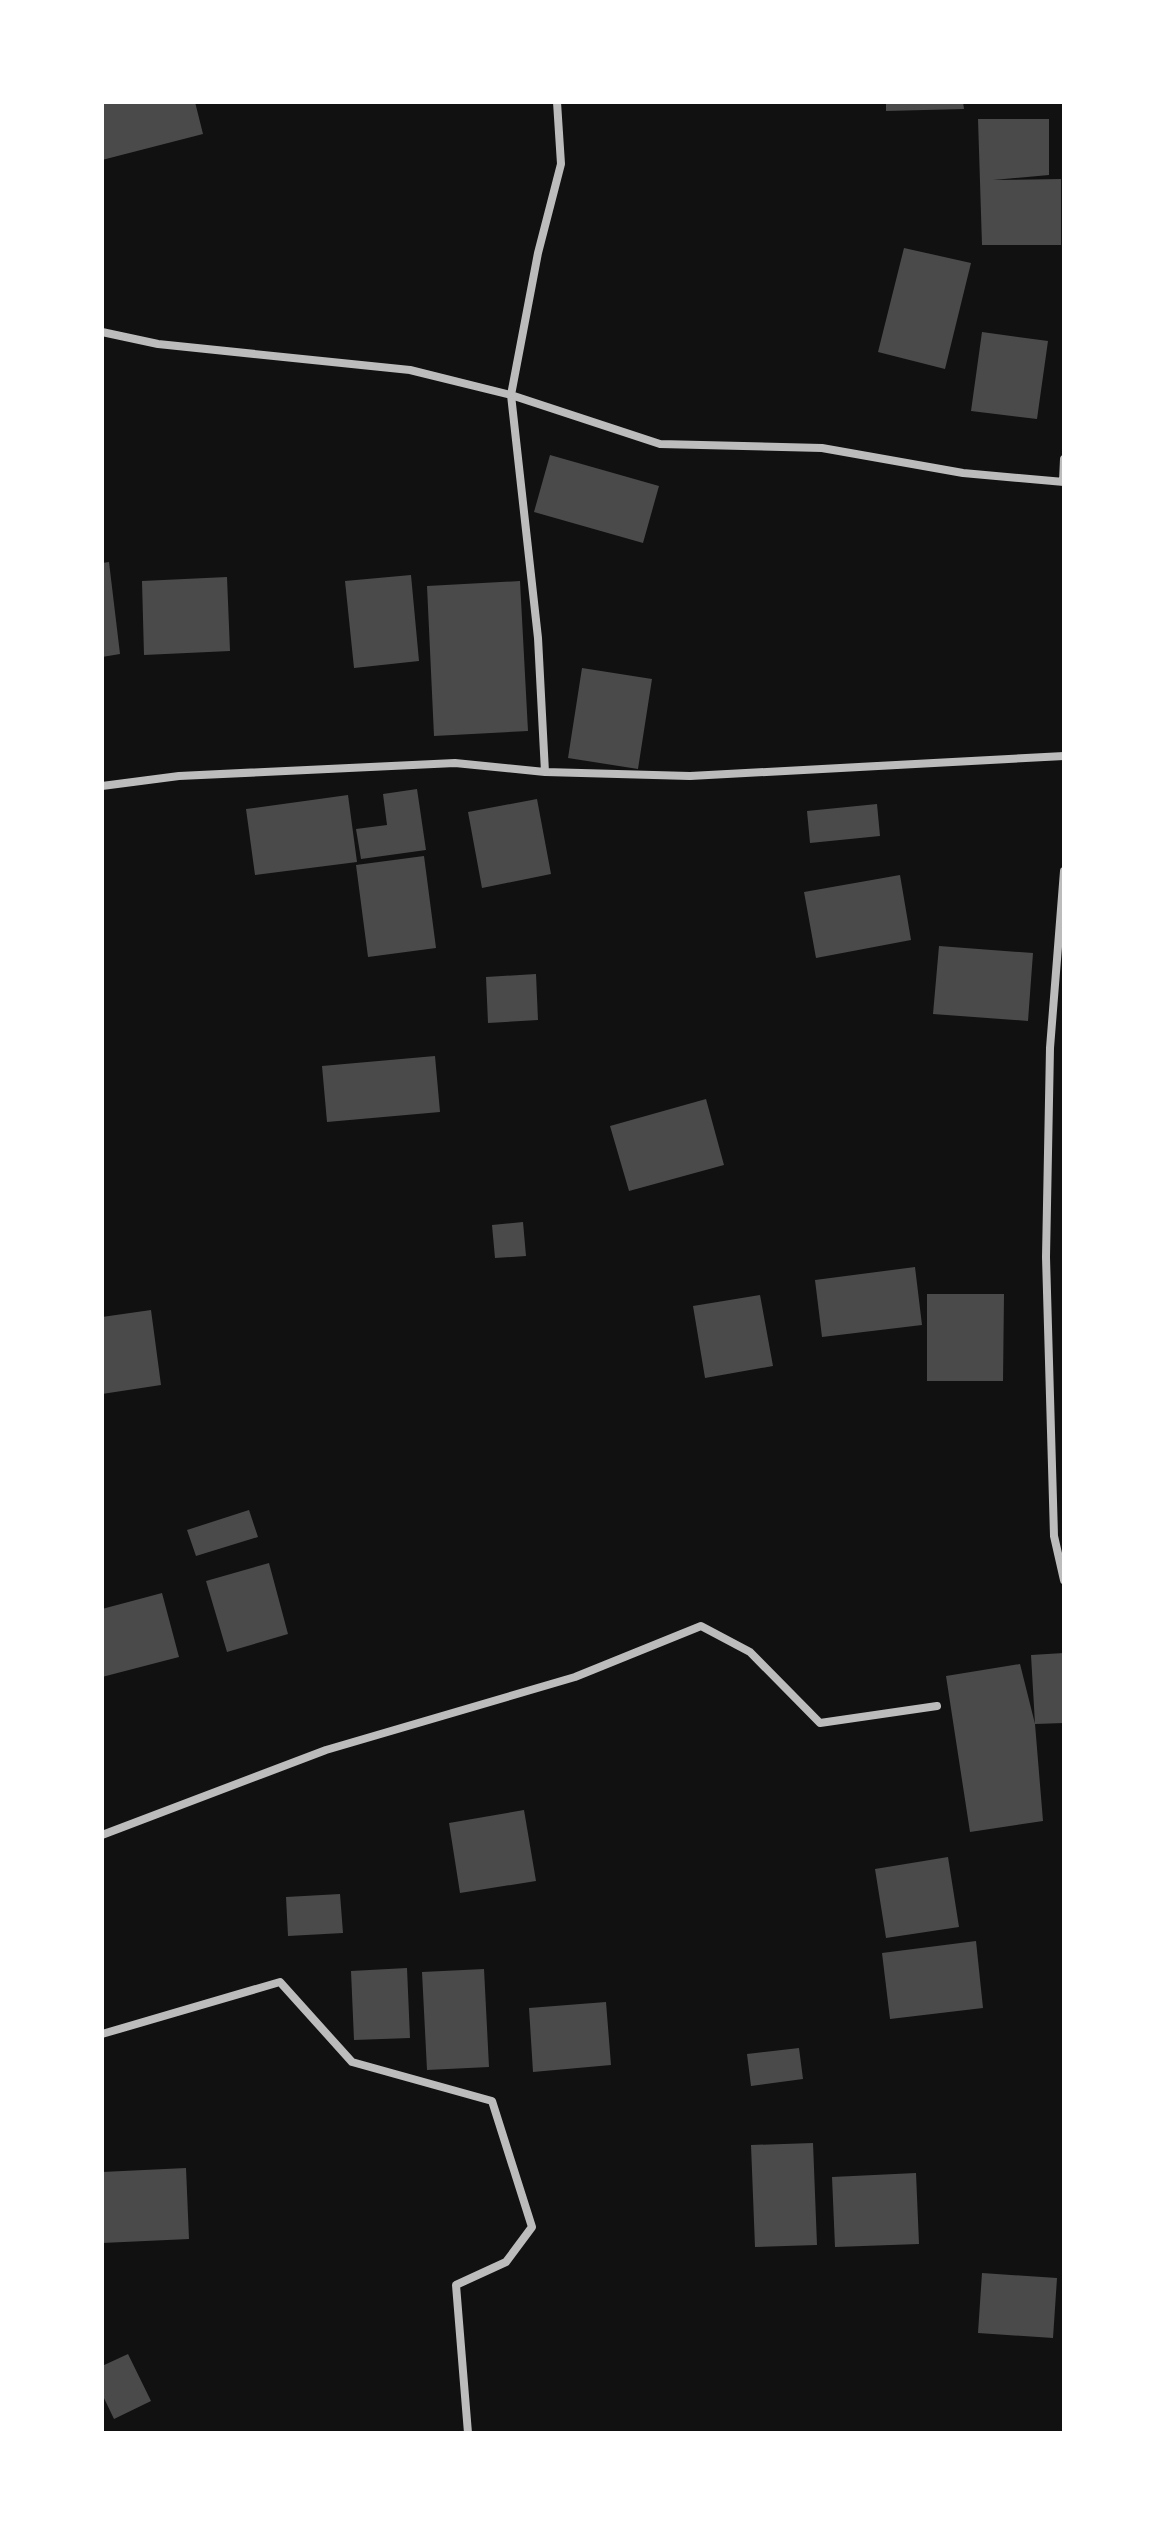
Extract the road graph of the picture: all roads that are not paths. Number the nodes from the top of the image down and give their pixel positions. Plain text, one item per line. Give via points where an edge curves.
1 (557, 102) edge
2 (102, 332) edge
3 (511, 395) junction
4 (1064, 459) edge
5 (1064, 482) edge
6 (1064, 756) edge
7 (545, 772) junction
8 (102, 786) edge
9 (1064, 871) edge
10 (1064, 1580) edge
11 (937, 1706) dead end
12 (102, 1835) edge
13 (102, 2034) edge
14 (468, 2433) edge

1 - 3 street via 561,164
2 - 3 street via 158,344 410,370
3 - 5 street via 660,444 822,448 963,473
3 - 7 street via 538,638
4 - 5 street
6 - 7 street via 690,776
7 - 8 street via 455,763 179,776
9 - 10 street via 1050,1048 1046,1257 1054,1536
11 - 12 street via 820,1723 750,1652 701,1626 575,1677 326,1750
13 - 14 street via 280,1982 352,2062 492,2101 532,2227 506,2262 456,2285

